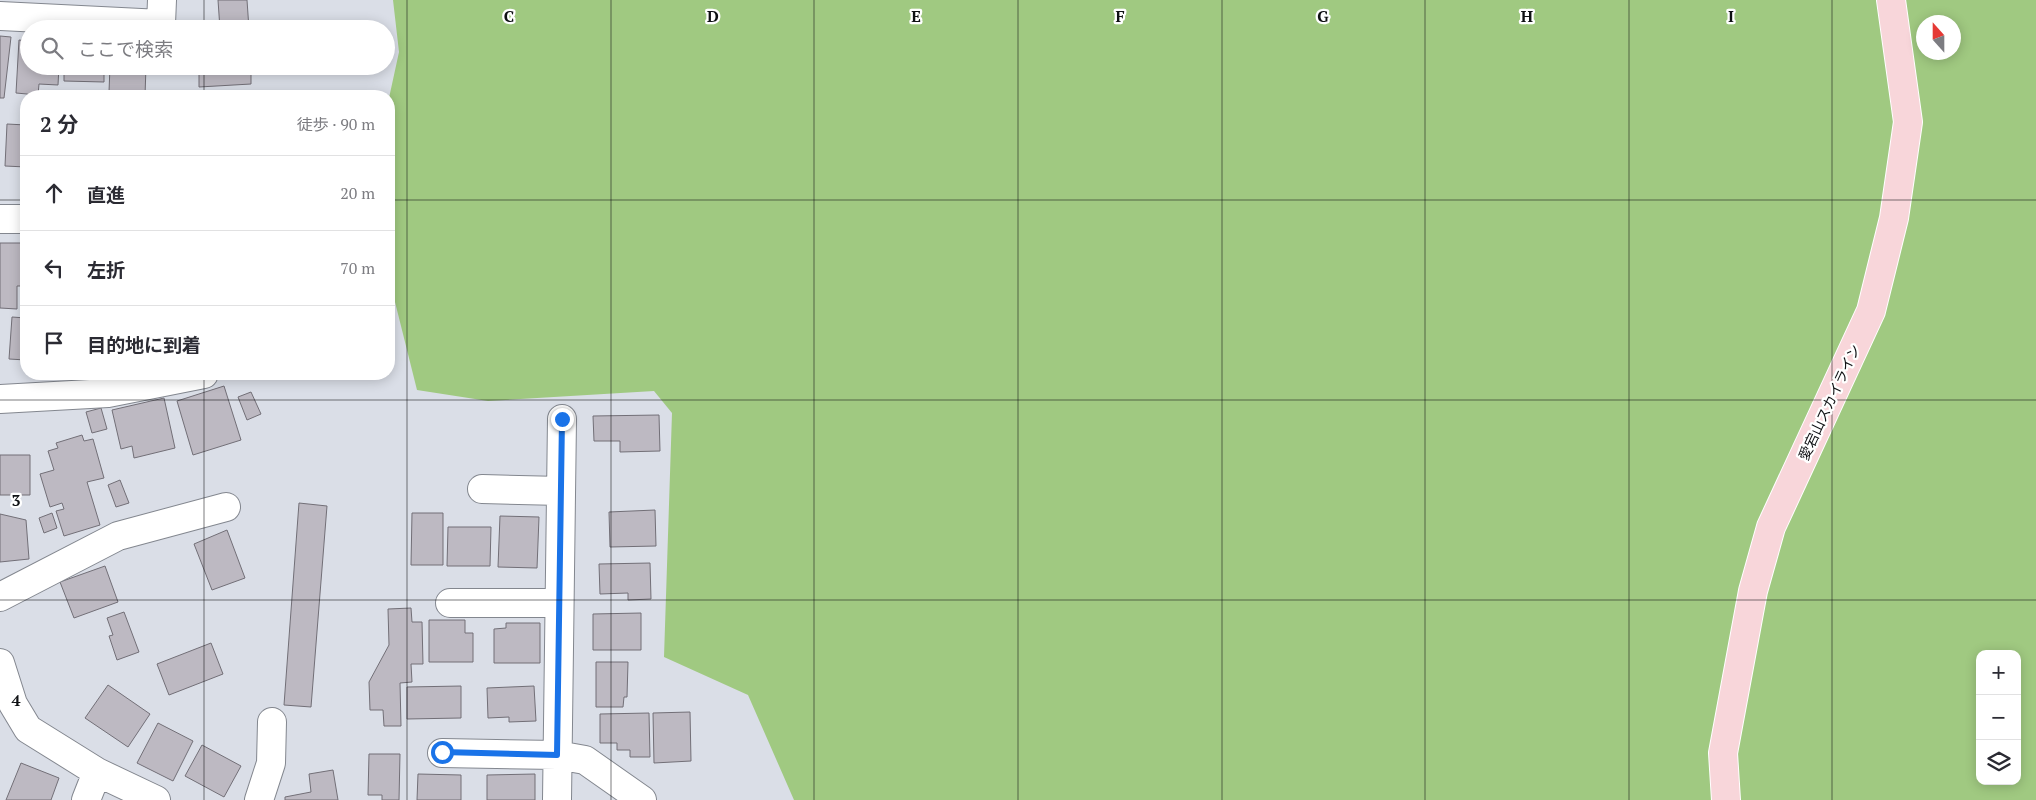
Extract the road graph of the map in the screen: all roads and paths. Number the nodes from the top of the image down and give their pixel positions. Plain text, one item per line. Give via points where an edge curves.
1 (162, 0) edge
2 (1891, 0) edge
3 (0, 16) edge
4 (80, 20) edge
5 (161, 20) edge
6 (0, 219) edge
7 (20, 219) edge
8 (172, 380) edge
9 (0, 399) edge
10 (562, 419) dead end
11 (482, 489) dead end
12 (561, 491) junction
13 (226, 506) dead end
14 (0, 597) edge
15 (450, 603) dead end
16 (559, 603) junction
17 (0, 663) edge
18 (272, 722) dead end
19 (442, 752) dead end
20 (557, 755) junction
21 (97, 772) junction
22 (86, 800) edge
23 (156, 800) edge
24 (259, 800) edge
25 (557, 800) edge
26 (642, 800) edge
27 (1726, 800) edge

1 - 5 street
2 - 27 main road, 愛宕山スカイライン via 1908,122 1894,218 1872,311 1771,527 1758,572 1723,753
3 - 4 street
6 - 7 street
8 - 9 street via 108,392
10 - 12 street
11 - 12 street
12 - 16 street
13 - 14 street via 118,536
15 - 16 street
16 - 20 street
17 - 21 street via 13,704 28,729
18 - 24 street via 271,763
19 - 20 street
20 - 25 street
20 - 26 street via 585,760
21 - 22 street
21 - 23 street

